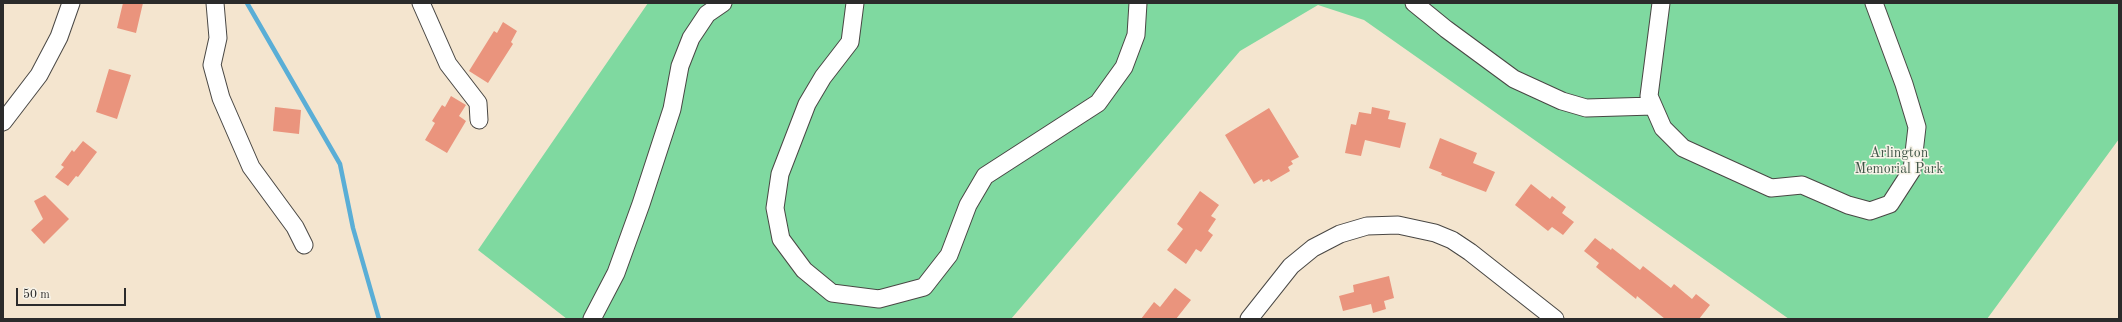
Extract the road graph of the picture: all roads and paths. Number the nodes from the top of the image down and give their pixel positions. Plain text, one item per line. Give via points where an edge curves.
1 (71, 3) edge
2 (215, 3) edge
3 (421, 3) edge
4 (723, 3) edge
5 (855, 3) edge
6 (1138, 3) edge
7 (1414, 3) edge
8 (1661, 3) edge
9 (1874, 3) edge
10 (1653, 106) junction
11 (479, 120) dead end
12 (3, 122) edge
13 (304, 245) dead end
14 (592, 319) edge
15 (1249, 319) edge
16 (1555, 319) edge

1 - 12 street via 59,37 39,75
2 - 13 street via 218,38 212,65 221,98 251,167 295,227
3 - 11 street via 448,64 478,103
4 - 14 street via 707,14 690,38 680,66 672,109 641,204 616,273
5 - 6 street via 850,42 822,77 807,104 780,174 775,208 781,239 804,270 832,293 879,299 924,287 949,255 968,205 985,176 1098,103 1124,68 1136,35
7 - 10 street via 1514,79 1562,101 1586,108
8 - 10 street via 1649,96
9 - 10 street via 1917,127 1912,170 1890,204 1870,211 1848,205 1802,185 1771,188 1683,148 1663,128
15 - 16 street via 1291,266 1313,248 1352,230 1367,226 1398,225 1435,233 1452,240

